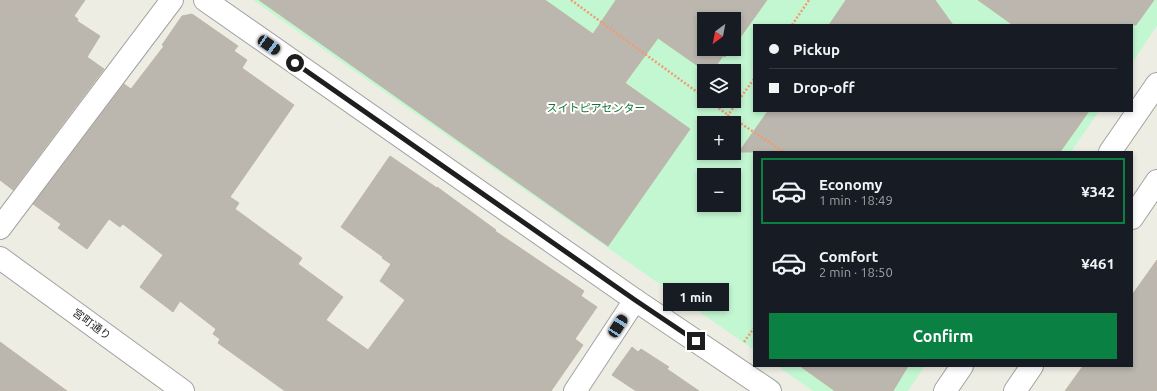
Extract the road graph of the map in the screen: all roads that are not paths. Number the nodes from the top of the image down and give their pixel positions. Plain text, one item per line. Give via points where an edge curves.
1 (172, 0) edge
2 (205, 0) edge
3 (1157, 84) edge
4 (1111, 151) edge
5 (1157, 181) edge
6 (1133, 217) edge
7 (0, 228) edge
8 (0, 258) edge
9 (635, 300) junction
10 (961, 367) edge
11 (1031, 367) edge
12 (183, 391) edge
13 (575, 391) edge
14 (770, 391) edge
15 (945, 391) edge
16 (1015, 391) edge

1 - 7 street
2 - 9 street
3 - 4 street
5 - 6 street
8 - 12 street, 宮町通り
9 - 13 street
9 - 14 street
10 - 15 street
11 - 16 street

